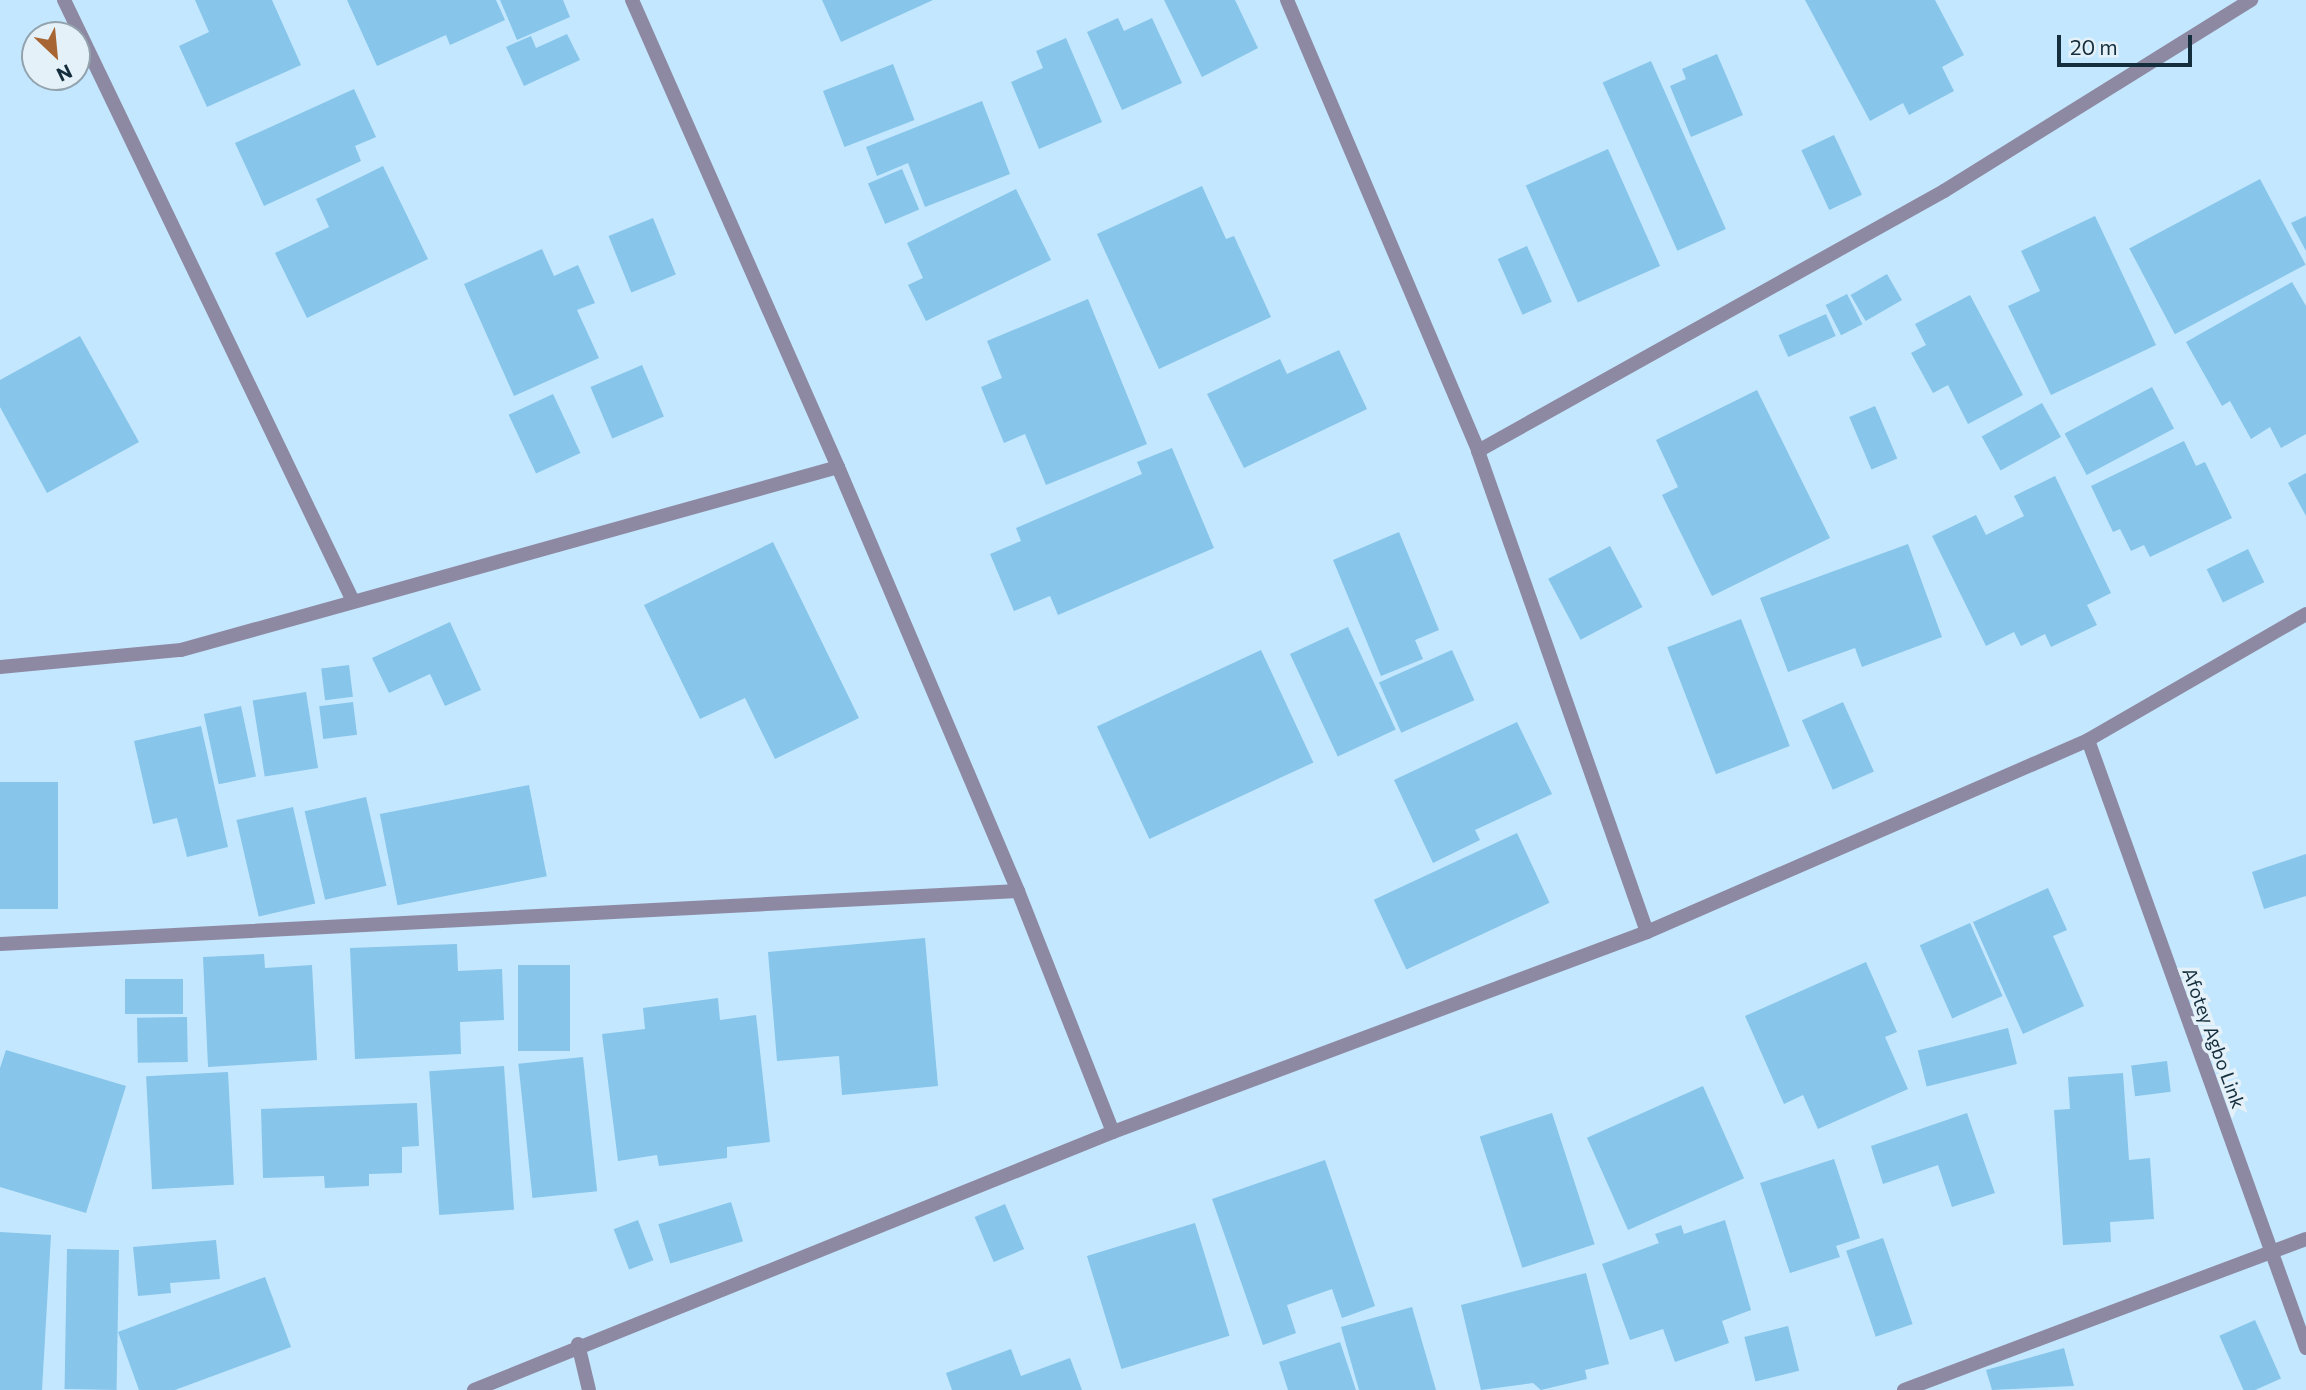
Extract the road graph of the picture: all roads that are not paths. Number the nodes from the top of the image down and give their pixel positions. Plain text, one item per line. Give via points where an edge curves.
1 (64, 0) edge
2 (632, 0) edge
3 (1287, 0) edge
4 (2251, 0) edge
5 (1478, 451) junction
6 (838, 467) junction
7 (353, 600) junction
8 (2306, 614) edge
9 (0, 667) edge
10 (2088, 740) junction
11 (1018, 891) junction
12 (1647, 932) junction
13 (0, 944) edge
14 (1113, 1132) junction
15 (2306, 1239) edge
16 (2271, 1255) junction
17 (578, 1344) junction
18 (2306, 1348) edge
19 (474, 1390) edge
20 (589, 1390) edge
21 (1904, 1390) edge

1 - 7 street
2 - 6 street
3 - 5 street
4 - 5 street via 1944,191
5 - 12 street
6 - 7 street
6 - 11 street
7 - 9 street via 181,650
8 - 10 street
10 - 12 street
10 - 16 street, Afotey Agbo Link
11 - 13 street
11 - 14 street
12 - 14 street
14 - 17 street
15 - 16 street
16 - 18 street, Afotey Agbo Link
16 - 21 street
17 - 19 street
17 - 20 street

